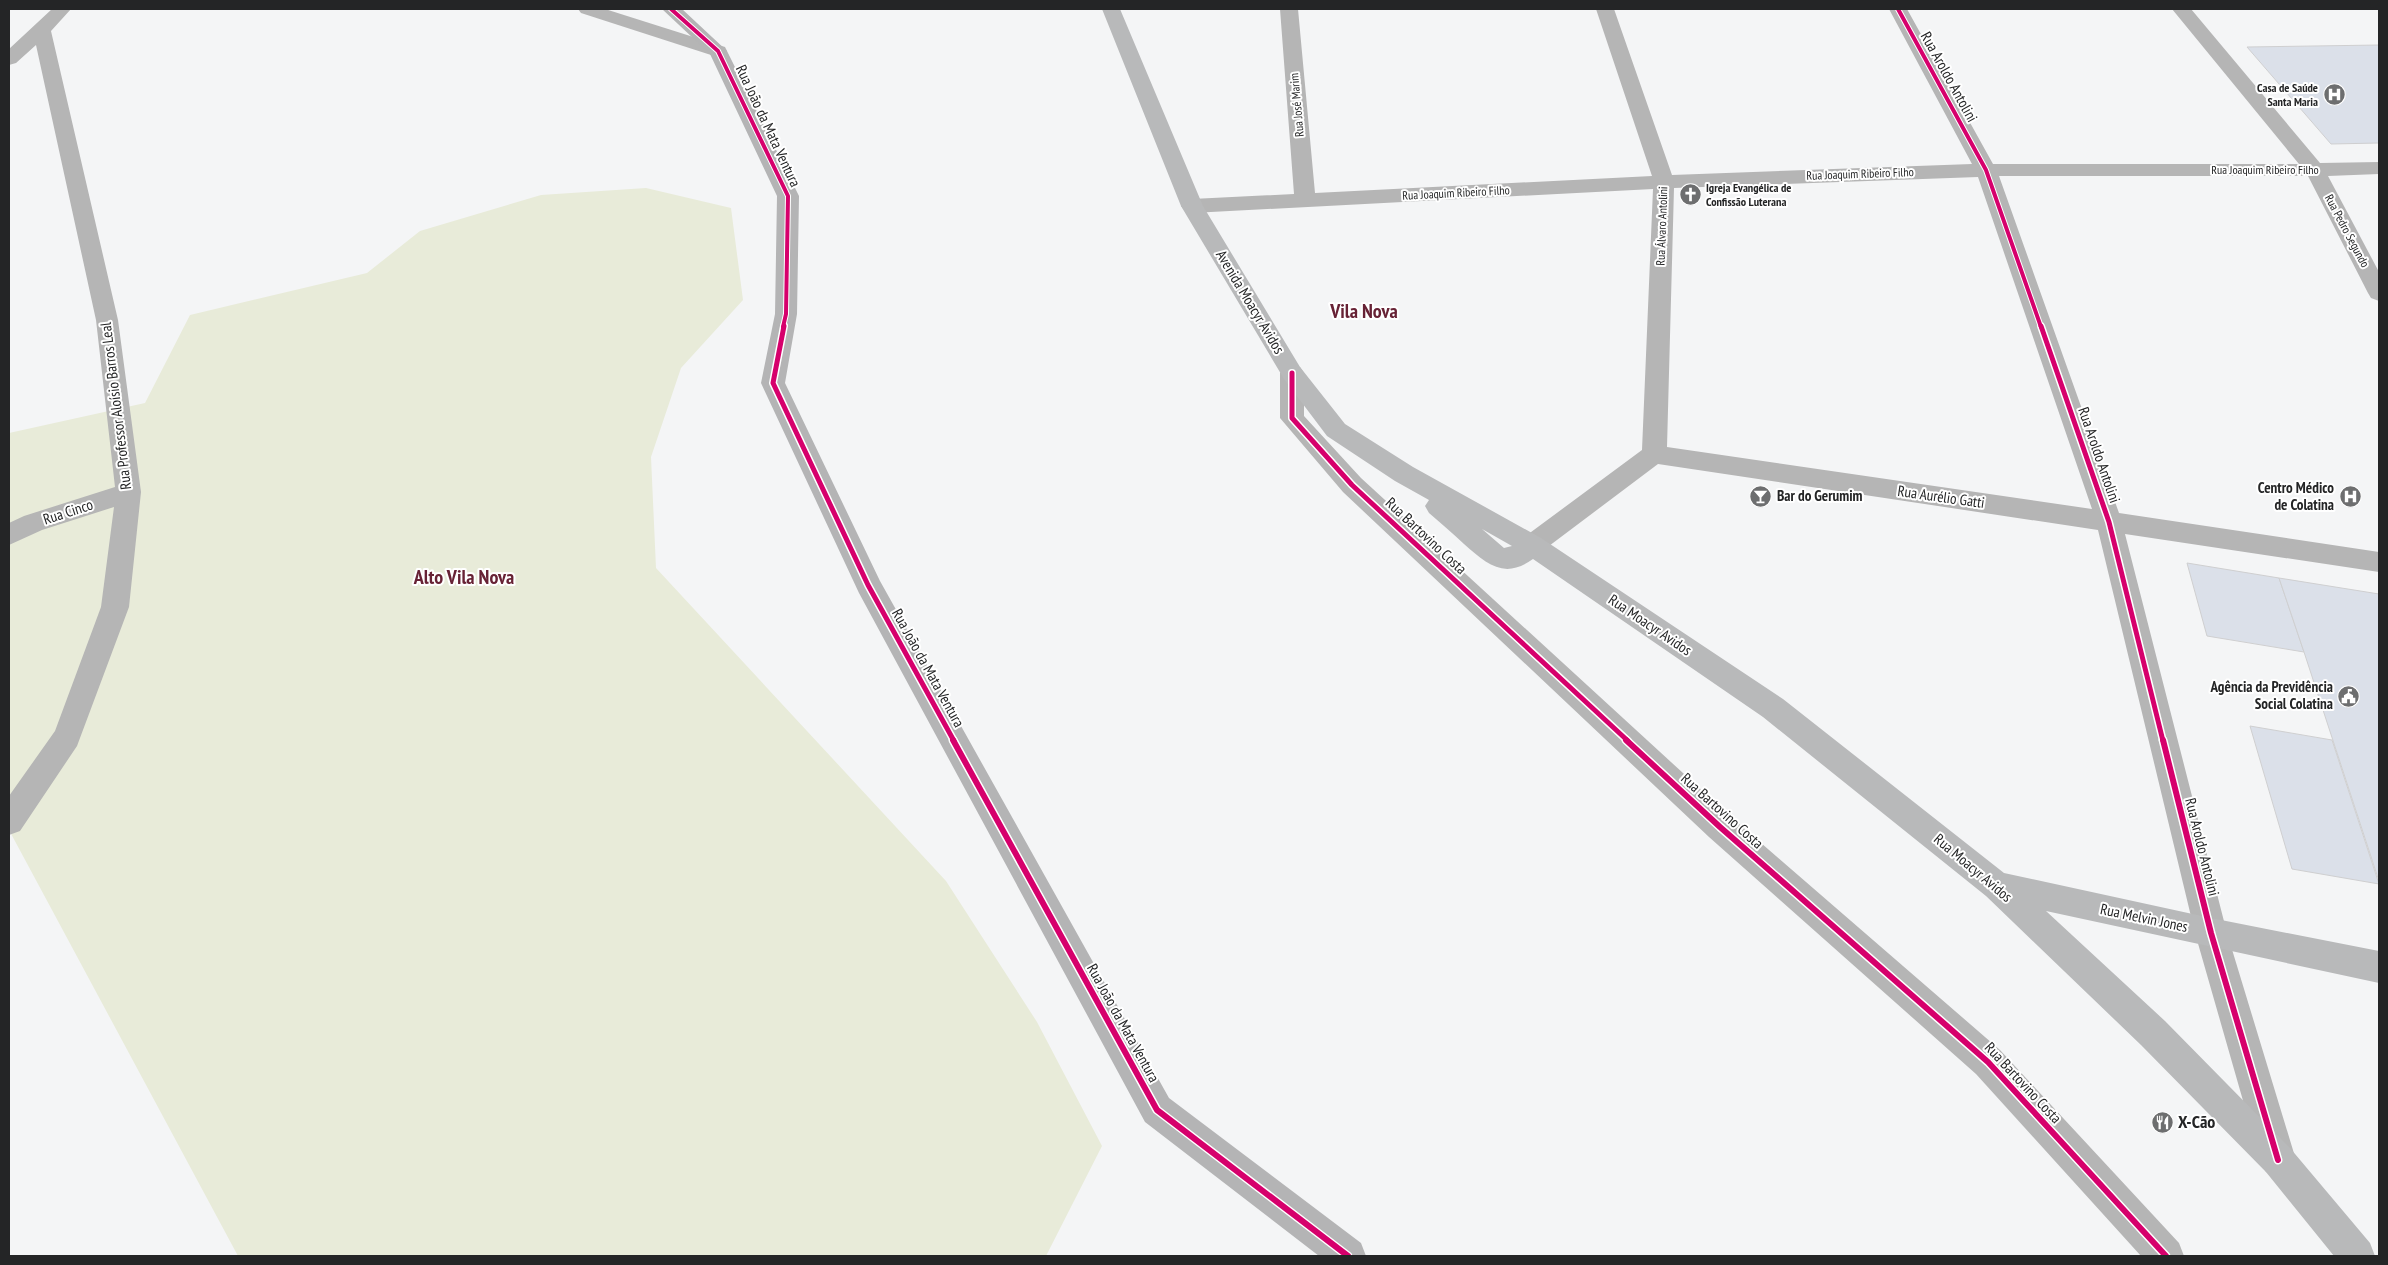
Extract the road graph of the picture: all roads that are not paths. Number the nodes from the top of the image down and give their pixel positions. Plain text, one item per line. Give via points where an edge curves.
1 (62, 9) edge
2 (587, 9) edge
3 (670, 9) edge
4 (1111, 9) edge
5 (1126, 9) edge
6 (1289, 9) edge
7 (1605, 9) edge
8 (1898, 9) edge
9 (2181, 9) edge
10 (42, 30) junction
11 (1124, 40) junction
12 (718, 50) junction
13 (9, 58) edge
14 (2379, 168) edge
15 (1986, 170) junction
16 (2315, 170) junction
17 (1664, 181) junction
18 (1305, 201) junction
19 (1192, 206) junction
20 (2379, 292) edge
21 (1292, 373) junction
22 (1654, 454) junction
23 (128, 492) junction
24 (2109, 522) junction
25 (9, 535) edge
26 (1532, 545) junction
27 (2379, 562) edge
28 (9, 821) edge
29 (1997, 886) junction
30 (2211, 933) junction
31 (2379, 967) edge
32 (2278, 1160) junction
33 (1348, 1256) edge
34 (2166, 1256) edge
35 (2357, 1256) edge

1 - 10 street
2 - 12 street
3 - 12 street, Rua João da Mata Ventura
4 - 11 main road, Avenida Moacyr Avidos
5 - 11 main road, Avenida Moacyr Avidos
6 - 18 street, Rua José Marim
7 - 17 street, Rua Álvaro Antolini
8 - 15 street, Rua Aroldo Antolini
9 - 16 street, Rua Pedro Segundo
10 - 13 street
10 - 23 street, Rua Professor Aloísio Barros Leal via 107,320
11 - 19 main road, Avenida Moacyr Avidos
12 - 33 street, Rua João da Mata Ventura via 788,196 786,314 773,383 868,585 1157,1110
14 - 16 street, Rua Joaquim Ribeiro Filho
15 - 16 street, Rua Joaquim Ribeiro Filho
15 - 17 street, Rua Joaquim Ribeiro Filho
15 - 24 street, Rua Aroldo Antolini
16 - 20 street, Rua Pedro Segundo
17 - 18 street, Rua Joaquim Ribeiro Filho
17 - 22 street, Rua Álvaro Antolini
18 - 19 street, Rua Joaquim Ribeiro Filho
19 - 21 main road, Avenida Moacyr Avidos
21 - 26 main road, Avenida Moacyr Avidos via 1336,430 1404,474 1496,556 1504,559 1519,557
21 - 34 street, Rua Bartovino Costa via 1292,418 1352,485 1720,827 1988,1062
22 - 24 street, Rua Aurélio Gatti
22 - 26 street
23 - 25 street, Rua Cinco via 33,523
23 - 28 street, Rua Professor Aloísio Barros Leal via 112,617 66,737
24 - 27 street, Rua Aurélio Gatti
24 - 30 street, Rua Aroldo Antolini
26 - 29 main road, Rua Moacyr Avidos via 1773,708
29 - 30 main road, Rua Melvin Jones
29 - 32 main road, Rua Moacyr Avidos via 2153,1033
30 - 31 main road, Rua Melvin Jones
30 - 32 street, Rua Aroldo Antolini
32 - 35 main road, Rua Moacyr Avidos

